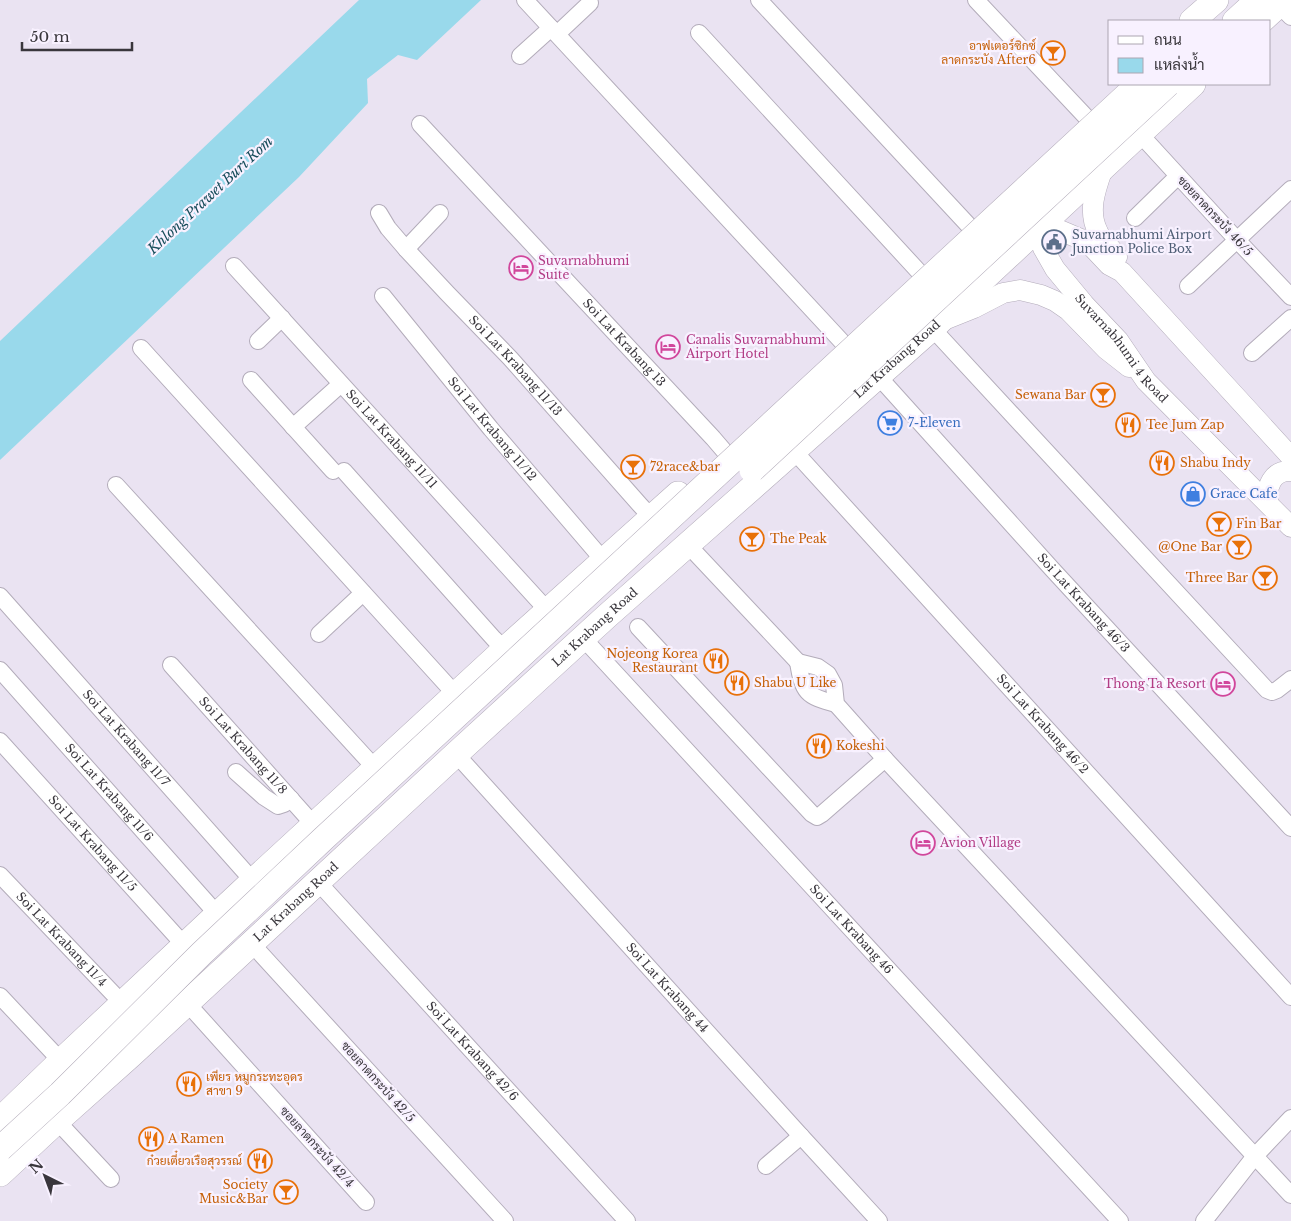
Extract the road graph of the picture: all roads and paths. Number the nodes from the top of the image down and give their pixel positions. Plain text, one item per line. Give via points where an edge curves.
1 (525, 0) edge
2 (760, 0) edge
3 (976, 0) edge
4 (1216, 0) edge
5 (1229, 0) edge
6 (590, 3) dead end
7 (1278, 6) edge
8 (1193, 20) edge
9 (1207, 20) edge
10 (1238, 20) edge
11 (1262, 20) edge
12 (554, 31) junction
13 (699, 32) dead end
14 (520, 56) dead end
15 (1123, 85) edge
16 (1137, 85) edge
17 (1167, 85) edge
18 (1192, 85) edge
19 (420, 124) dead end
20 (1078, 125) junction
21 (1139, 133) junction
22 (1104, 166) junction
23 (1178, 176) junction
24 (1291, 189) edge
25 (379, 213) dead end
26 (440, 213) dead end
27 (1135, 218) dead end
28 (977, 221) junction
29 (1038, 224) junction
30 (1236, 240) junction
31 (406, 249) junction
32 (234, 266) dead end
33 (1122, 272) junction
34 (920, 273) junction
35 (1188, 286) dead end
36 (382, 296) dead end
37 (1291, 297) edge
38 (282, 318) junction
39 (1291, 318) edge
40 (935, 325) junction
41 (258, 341) dead end
42 (844, 344) junction
43 (141, 348) dead end
44 (1252, 354) dead end
45 (878, 376) junction
46 (250, 380) dead end
47 (1146, 381) junction
48 (341, 384) junction
49 (293, 426) junction
50 (794, 451) junction
51 (724, 452) junction
52 (1291, 457) edge
53 (1291, 471) edge
54 (116, 485) dead end
55 (1268, 502) junction
56 (652, 518) junction
57 (1291, 527) edge
58 (688, 545) junction
59 (604, 560) junction
60 (363, 593) junction
61 (0, 596) edge
62 (548, 611) junction
63 (638, 627) dead end
64 (319, 634) dead end
65 (583, 638) junction
66 (505, 649) junction
67 (798, 662) junction
68 (171, 665) dead end
69 (0, 670) edge
70 (1291, 679) edge
71 (456, 695) junction
72 (836, 704) junction
73 (0, 740) edge
74 (456, 754) junction
75 (885, 759) junction
76 (376, 769) junction
77 (236, 772) dead end
78 (291, 799) junction
79 (314, 825) junction
80 (1291, 828) edge
81 (0, 875) edge
82 (253, 881) junction
83 (318, 882) junction
84 (217, 914) junction
85 (251, 943) junction
86 (186, 944) junction
87 (0, 996) edge
88 (1291, 997) edge
89 (122, 1003) junction
90 (187, 1003) junction
91 (61, 1061) junction
92 (83, 1098) junction
93 (1291, 1118) edge
94 (0, 1120) edge
95 (57, 1121) junction
96 (801, 1136) junction
97 (0, 1149) edge
98 (1255, 1156) junction
99 (766, 1166) dead end
100 (0, 1174) edge
101 (111, 1179) dead end
102 (1291, 1195) edge
103 (366, 1202) dead end
104 (505, 1221) edge
105 (627, 1221) edge
106 (879, 1221) edge
107 (1120, 1221) edge
108 (1204, 1221) edge

1 - 12 street
2 - 28 street
3 - 20 street
4 - 8 main road
5 - 9 main road
6 - 12 street
7 - 10 main road
7 - 11 main road
12 - 14 street
12 - 42 street
13 - 34 street
15 - 20 main road
16 - 97 main road, bridge via 316,846
17 - 92 main road, bridge via 719,500 561,637 234,934 115,1052
18 - 21 main road, Lat Krabang Road
19 - 51 street, Soi Lat Krabang 13
20 - 28 main road
20 - 29 street, Suvarnabhumi 4 Road via 1040,181 1035,201
21 - 22 main road, Lat Krabang Road
21 - 23 street, ซอยลาดกระบัง 46/5
22 - 29 main road, Lat Krabang Road
22 - 33 street via 1094,192 1094,222 1116,256
23 - 27 street
23 - 30 street, ซอยลาดกระบัง 46/5
24 - 30 street
25 - 31 street, Soi Lat Krabang 11/13
26 - 31 street
28 - 29 street via 1014,213
28 - 34 main road
29 - 33 street via 1083,240 1109,265
29 - 40 main road, Lat Krabang Road
29 - 47 street, Suvarnabhumi 4 Road via 1044,248 1055,269 1118,340
30 - 35 street
30 - 37 street, ซอยลาดกระบัง 46/5
31 - 56 street, Soi Lat Krabang 11/13 via 510,358
32 - 38 street, Soi Lat Krabang 11/11
33 - 52 street
34 - 42 main road
36 - 59 street, Soi Lat Krabang 11/12
38 - 41 street
38 - 48 street, Soi Lat Krabang 11/11
39 - 44 street
40 - 45 main road, Lat Krabang Road
40 - 47 street via 1003,294 1020,290 1041,295 1068,310 1106,349
40 - 70 street via 1267,690 1277,690
42 - 51 main road
43 - 60 street
45 - 50 main road, Lat Krabang Road
45 - 80 street, Soi Lat Krabang 46/3
46 - 49 street
47 - 55 street, Suvarnabhumi 4 Road
48 - 49 street
48 - 62 street, Soi Lat Krabang 11/11
49 - 66 street
50 - 58 main road, Lat Krabang Road
50 - 88 street, Soi Lat Krabang 46/2
51 - 56 main road
53 - 55 street via 1277,475 1270,483
54 - 76 street
55 - 57 street, Suvarnabhumi 4 Road
56 - 59 main road
58 - 65 main road, Lat Krabang Road
58 - 67 street
59 - 62 main road
60 - 64 street
60 - 71 street
61 - 82 street, Soi Lat Krabang 11/7
62 - 66 main road
63 - 75 street via 817,817
65 - 74 main road, Lat Krabang Road
65 - 107 street, Soi Lat Krabang 46
66 - 71 main road
67 - 72 street via 807,692
67 - 72 street via 818,666 828,674 834,685
68 - 78 street, Soi Lat Krabang 11/8
69 - 84 street, Soi Lat Krabang 11/6
71 - 76 main road
72 - 75 street
73 - 86 street, Soi Lat Krabang 11/5
74 - 83 main road, Lat Krabang Road
74 - 96 street, Soi Lat Krabang 44
75 - 98 street
76 - 79 main road
77 - 78 street via 271,803 278,806
78 - 79 street, Soi Lat Krabang 11/8
79 - 82 main road
81 - 89 street, Soi Lat Krabang 11/4
82 - 84 main road
83 - 85 main road, Lat Krabang Road
83 - 105 street, Soi Lat Krabang 42/6
84 - 86 main road
85 - 90 main road, Lat Krabang Road
85 - 104 street, ซอยลาดกระบัง 42/5
86 - 89 main road
87 - 91 street
89 - 91 main road
90 - 92 main road, Lat Krabang Road
90 - 103 street, ซอยลาดกระบัง 42/4
91 - 94 main road
92 - 95 main road, Lat Krabang Road
93 - 98 street
95 - 100 main road, Lat Krabang Road
95 - 101 street
96 - 99 street
96 - 106 street, Soi Lat Krabang 44
98 - 102 street
98 - 108 street

